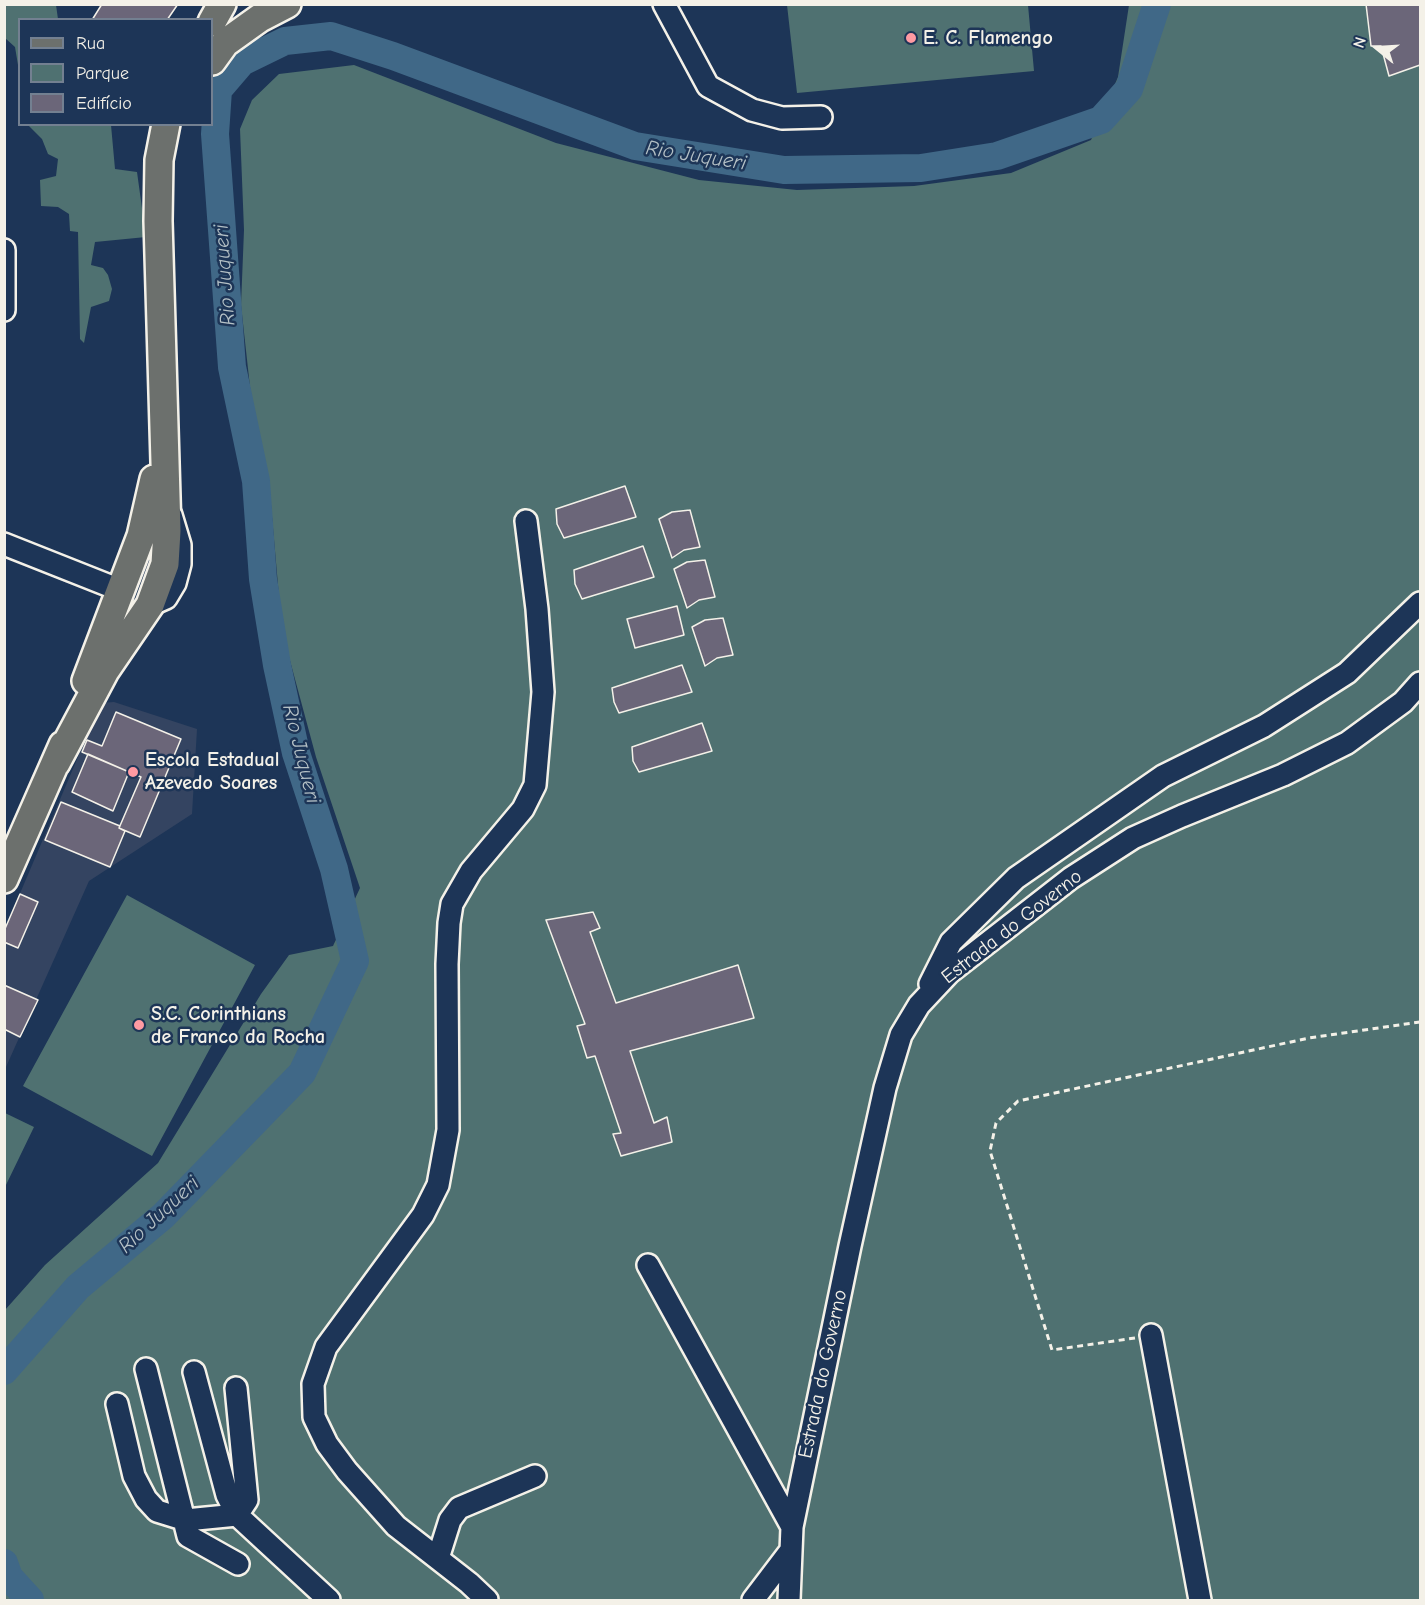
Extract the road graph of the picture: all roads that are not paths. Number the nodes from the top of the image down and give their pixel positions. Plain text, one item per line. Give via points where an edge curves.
1 (222, 4) edge
2 (287, 4) edge
3 (664, 4) edge
4 (213, 20) edge
5 (213, 60) edge
6 (821, 117) dead end
7 (166, 126) edge
8 (182, 126) edge
9 (158, 221) junction
10 (4, 250) edge
11 (5, 278) edge
12 (4, 310) edge
13 (162, 416) junction
14 (526, 521) dead end
15 (4, 544) edge
16 (120, 590) junction
17 (1420, 603) edge
18 (105, 671) junction
19 (1420, 682) edge
20 (56, 763) junction
21 (4, 879) edge
22 (919, 1005) junction
23 (648, 1265) dead end
24 (1151, 1335) road end
25 (146, 1369) dead end
26 (194, 1372) dead end
27 (236, 1388) dead end
28 (117, 1404) dead end
29 (535, 1476) dead end
30 (237, 1515) junction
31 (186, 1520) junction
32 (792, 1527) junction
33 (791, 1550) junction
34 (438, 1558) junction
35 (238, 1564) dead end
36 (329, 1600) edge
37 (487, 1600) edge
38 (753, 1600) edge
39 (789, 1600) edge
40 (1200, 1600) edge

1 - 4 main road
2 - 5 main road via 225,44
3 - 6 street via 708,86 752,110 782,118
7 - 9 main road via 159,160
8 - 9 main road
9 - 13 main road
10 - 11 street
11 - 12 street
13 - 16 main road via 150,505
13 - 18 main road via 165,564 150,605
14 - 34 street via 543,692 536,785 523,809 471,871 453,904 448,923 448,1130 438,1185 423,1215 326,1347 313,1384 314,1417 327,1444 396,1526
15 - 16 street
16 - 18 main road via 121,612
16 - 20 main road
17 - 22 street via 1347,673 1264,726 1163,776 1016,878 951,942
18 - 20 main road
19 - 22 street, Estrada do Governo via 1403,702 1347,743 1283,776 1133,838 1080,872 949,973
20 - 21 main road
22 - 32 street, Estrada do Governo via 902,1035 885,1088
23 - 32 street
24 - 40 street
25 - 31 street
26 - 30 street via 227,1495
27 - 30 street via 247,1500
28 - 31 street via 134,1476 146,1499 157,1511
29 - 34 street via 459,1508 450,1520
30 - 31 street
30 - 36 street
31 - 35 street via 188,1536
32 - 33 street, Estrada do Governo
33 - 38 street
33 - 39 street, Estrada do Governo
34 - 37 street

